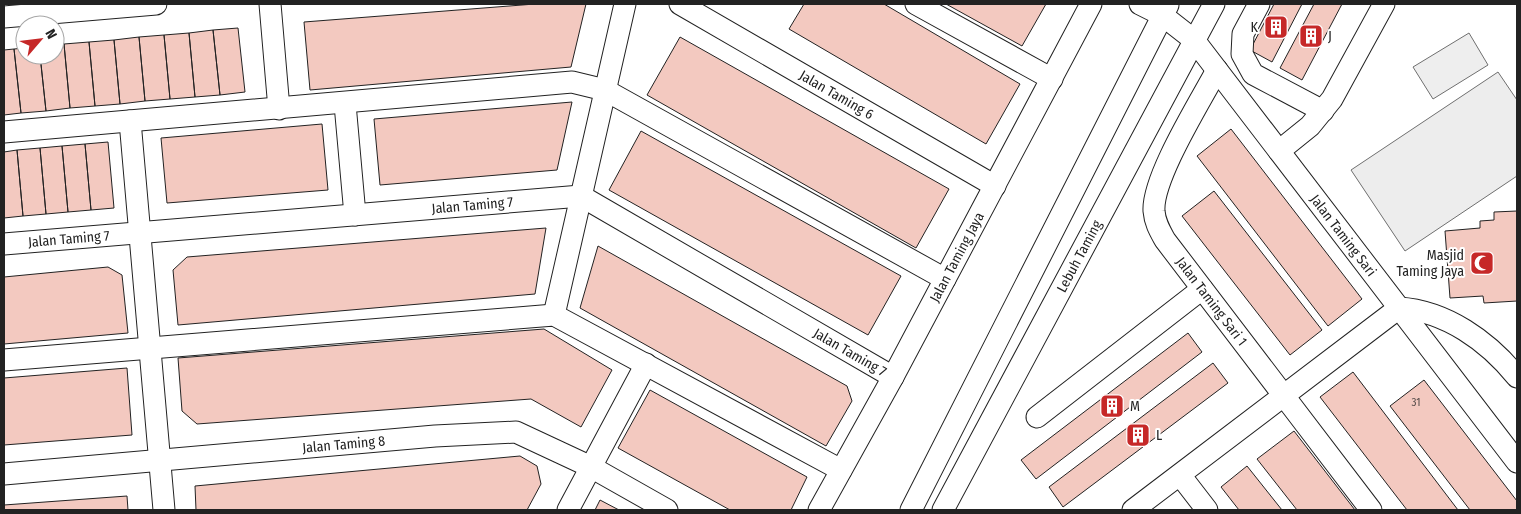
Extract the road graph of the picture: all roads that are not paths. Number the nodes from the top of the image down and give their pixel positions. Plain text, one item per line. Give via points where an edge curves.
1 (156, 4) edge
2 (270, 4) edge
3 (625, 4) edge
4 (680, 4) edge
5 (916, 4) edge
6 (1091, 4) edge
7 (1140, 4) edge
8 (1214, 4) edge
9 (1259, 4) edge
10 (1384, 4) edge
11 (1165, 9) edge
12 (4, 17) edge
13 (1194, 40) junction
14 (1217, 70) junction
15 (1052, 79) junction
16 (605, 90) junction
17 (344, 104) junction
18 (279, 109) junction
19 (1323, 111) junction
20 (130, 121) junction
21 (4, 132) edge
22 (1279, 152) junction
23 (995, 186) junction
24 (580, 196) junction
25 (355, 215) junction
26 (140, 232) junction
27 (4, 244) edge
28 (945, 279) junction
29 (1202, 289) junction
30 (1400, 308) junction
31 (554, 315) junction
32 (150, 348) junction
33 (4, 360) edge
34 (646, 364) junction
35 (1517, 377) edge
36 (893, 378) junction
37 (1284, 396) junction
38 (1037, 417) dead end
39 (160, 460) junction
40 (1517, 462) edge
41 (591, 467) junction
42 (841, 470) junction
43 (4, 474) edge
44 (1180, 475) junction
45 (925, 485) junction
46 (952, 505) edge
47 (164, 510) edge
48 (568, 510) edge
49 (667, 510) edge
50 (819, 510) edge
51 (911, 510) edge
52 (1132, 510) edge
53 (1207, 510) edge
54 (1371, 510) edge

1 - 12 street
2 - 18 street
3 - 16 street
4 - 23 street, Jalan Taming 6
5 - 15 street
6 - 15 street, Jalan Taming Jaya
7 - 11 street, Jalan Taming Sari
8 - 13 street, Lebuh Taming
9 - 19 street via 1243,34 1242,54 1252,74
10 - 19 street
11 - 13 street, Jalan Taming Sari
11 - 45 street
13 - 14 street, Jalan Taming Sari
13 - 46 street, Lebuh Taming
14 - 22 street, Jalan Taming Sari
14 - 29 street, Jalan Taming Sari 1 via 1162,172 1154,210 1157,226 1165,240
15 - 23 street, Jalan Taming Jaya
16 - 17 street via 572,82
16 - 24 street
16 - 28 street
17 - 18 street
17 - 25 street
18 - 20 street
19 - 22 street
20 - 21 street
20 - 26 street
22 - 30 street, Jalan Taming Sari
23 - 28 street, Jalan Taming Jaya
24 - 25 street, Jalan Taming 7
24 - 31 street
24 - 36 street, Jalan Taming 7
25 - 26 street, Jalan Taming 7
26 - 27 street, Jalan Taming 7
26 - 32 street
28 - 36 street, Jalan Taming Jaya
29 - 37 street, Jalan Taming Sari 1
29 - 38 street
30 - 35 street via 1419,309 1452,321 1503,359
30 - 37 street
30 - 40 street, Jalan Taming Sari
31 - 32 street
31 - 34 street
32 - 33 street
32 - 39 street
34 - 41 street
34 - 42 street
36 - 42 street, Jalan Taming Jaya
37 - 44 street
37 - 54 street, Jalan Taming Sari 1
39 - 41 street, Jalan Taming 8 via 516,432
39 - 43 street, Jalan Taming 8
39 - 47 street
41 - 48 street
41 - 49 street, Jalan Taming 8
42 - 50 street, Jalan Taming Jaya
44 - 52 street
44 - 53 street
45 - 46 street
45 - 51 street

